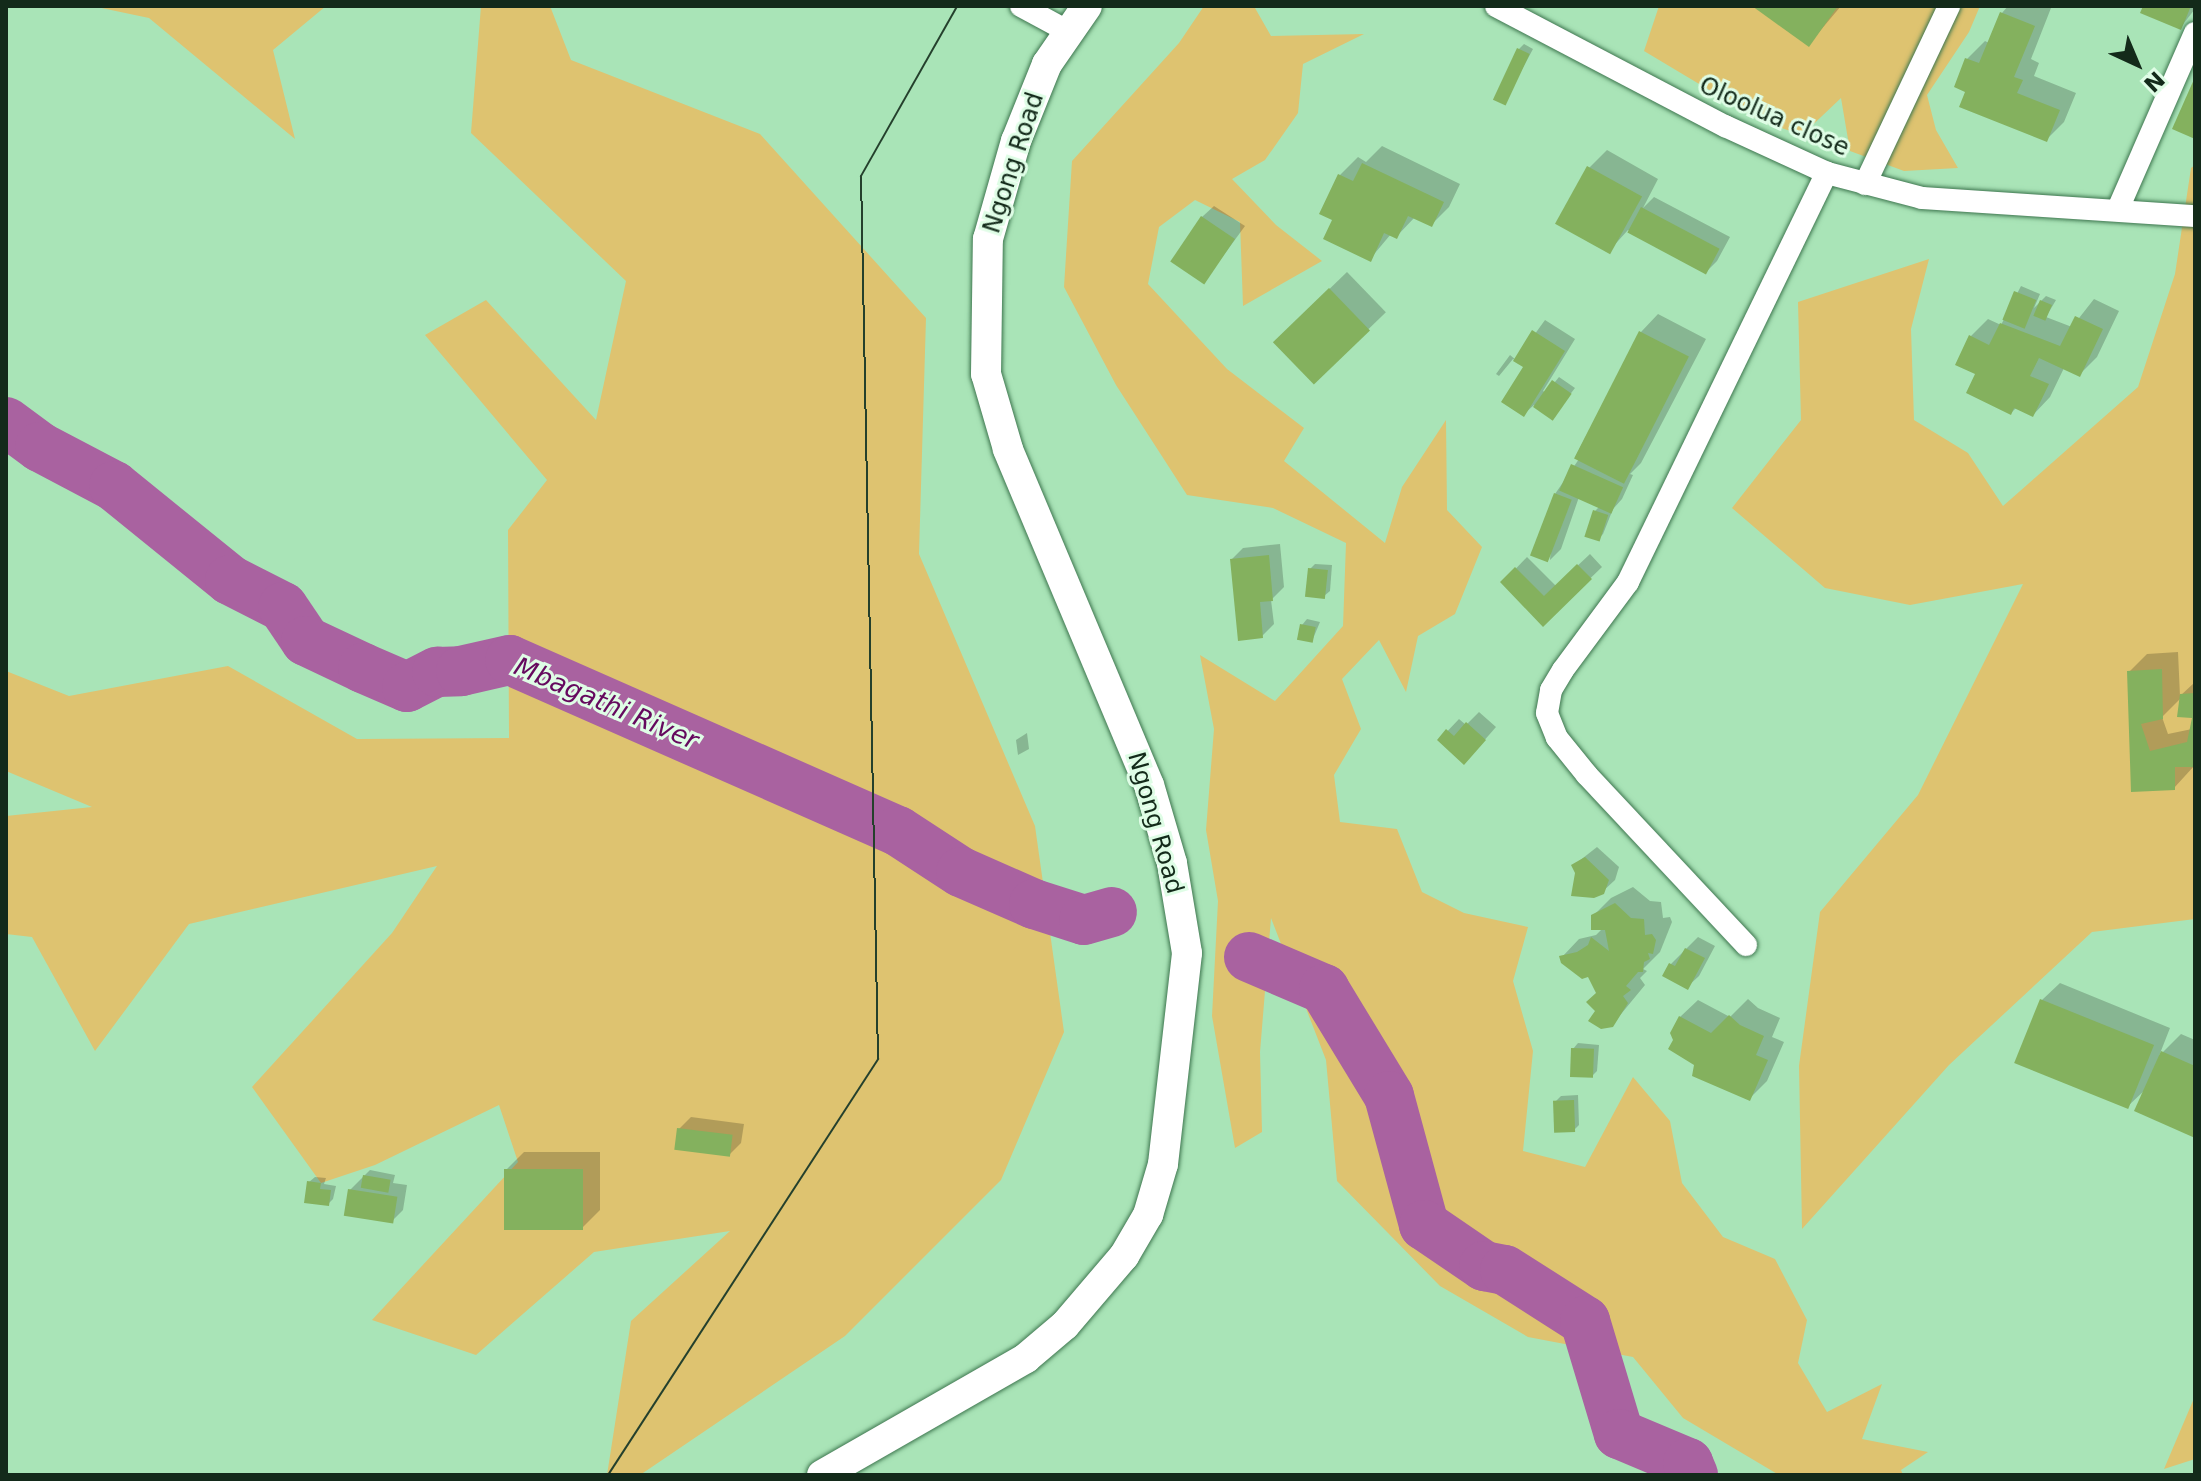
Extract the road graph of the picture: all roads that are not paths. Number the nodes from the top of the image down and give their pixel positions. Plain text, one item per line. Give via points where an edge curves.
1 (1021, 6) edge
2 (1087, 6) edge
3 (1496, 6) edge
4 (1949, 6) edge
5 (1069, 32) junction
6 (2195, 33) edge
7 (1827, 173) junction
8 (1865, 184) junction
9 (2118, 209) junction
10 (2195, 216) edge
11 (1746, 945) dead end
12 (822, 1475) edge

1 - 5 street
2 - 5 main road, Ngong Road
3 - 7 street, Oloolua close
4 - 8 street
5 - 12 main road, Ngong Road via 1047,64 1021,128 988,239 986,374 1008,449 1149,785 1172,863 1187,953 1163,1164 1148,1215 1124,1256 1065,1325 1026,1358
6 - 9 street
7 - 8 street, Oloolua close
7 - 11 street via 1628,582 1563,670 1551,690 1547,713 1557,738 1587,775
8 - 9 street, Oloolua close via 1922,198
9 - 10 street, Oloolua close

